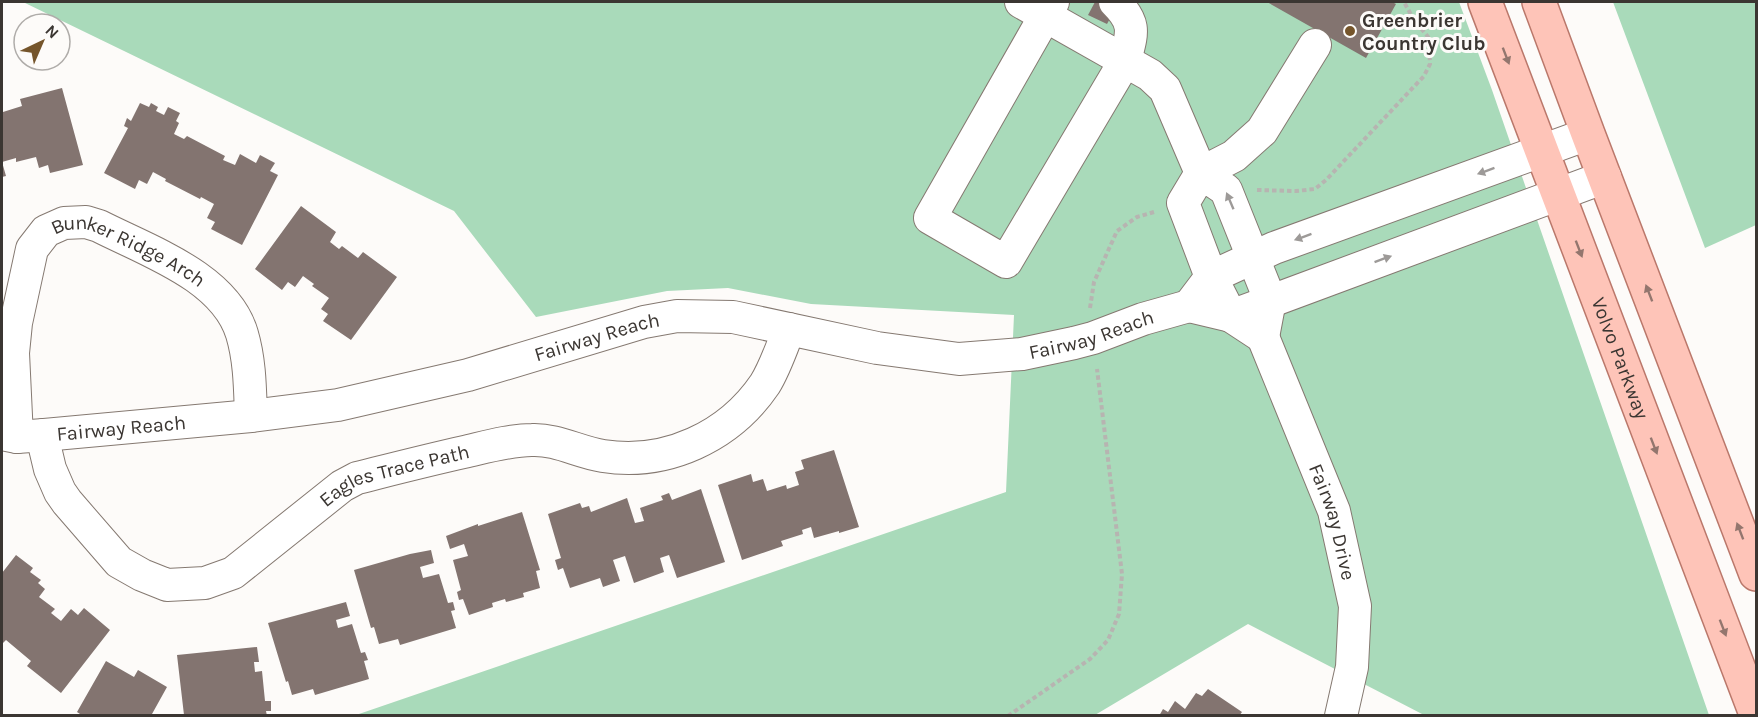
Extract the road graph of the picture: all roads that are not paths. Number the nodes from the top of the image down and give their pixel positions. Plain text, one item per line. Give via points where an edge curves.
1 (1115, 2) edge
2 (1485, 2) edge
3 (1539, 2) edge
4 (1040, 6) edge
5 (1315, 45) dead end
6 (1125, 61) junction
7 (1588, 134) junction
8 (1541, 151) junction
9 (1201, 173) junction
10 (1605, 177) junction
11 (1558, 195) junction
12 (1253, 257) junction
13 (1211, 277) junction
14 (1270, 300) junction
15 (1189, 306) junction
16 (1231, 316) junction
17 (789, 329) junction
18 (1263, 337) junction
19 (251, 416) junction
20 (21, 435) edge
21 (1756, 574) edge
22 (1756, 714) edge
23 (1341, 716) edge

1 - 6 street via 1126,13 1132,32
2 -> 8 main road, Volvo Parkway
3 - 7 main road
4 - 6 street
4 - 6 street via 930,218 1006,262
5 - 9 street via 1262,131 1234,156
6 - 9 street via 1165,89
7 - 8 street
7 - 10 main road
8 - 11 main road, Volvo Parkway
8 -> 12 street
12 -> 9 street via 1226,190
9 - 13 street via 1183,203
10 - 11 street
21 -> 10 main road
14 -> 11 street
11 -> 22 main road, Volvo Parkway
12 - 13 street
12 - 14 street
13 - 15 street
13 - 16 street
14 - 16 street
14 - 18 street
15 - 16 street, Fairway Reach
15 - 17 street, Fairway Reach via 1093,338 989,358 959,359 877,348
16 - 18 street
17 - 19 street, Fairway Reach via 733,317 677,316 644,322 468,375 338,405
17 - 20 street, Eagles Trace Path via 765,383 752,399 729,423 689,447 662,456 633,459 531,440 357,478 233,573 205,583 167,585 119,562 60,492 45,448
18 - 23 street, Fairway Drive via 1334,511 1355,606 1352,667
19 - 20 street, Fairway Reach
19 - 20 street, Bunker Ridge Arch via 242,335 218,294 190,272 99,226 64,223 46,231 32,249 16,323 13,353

